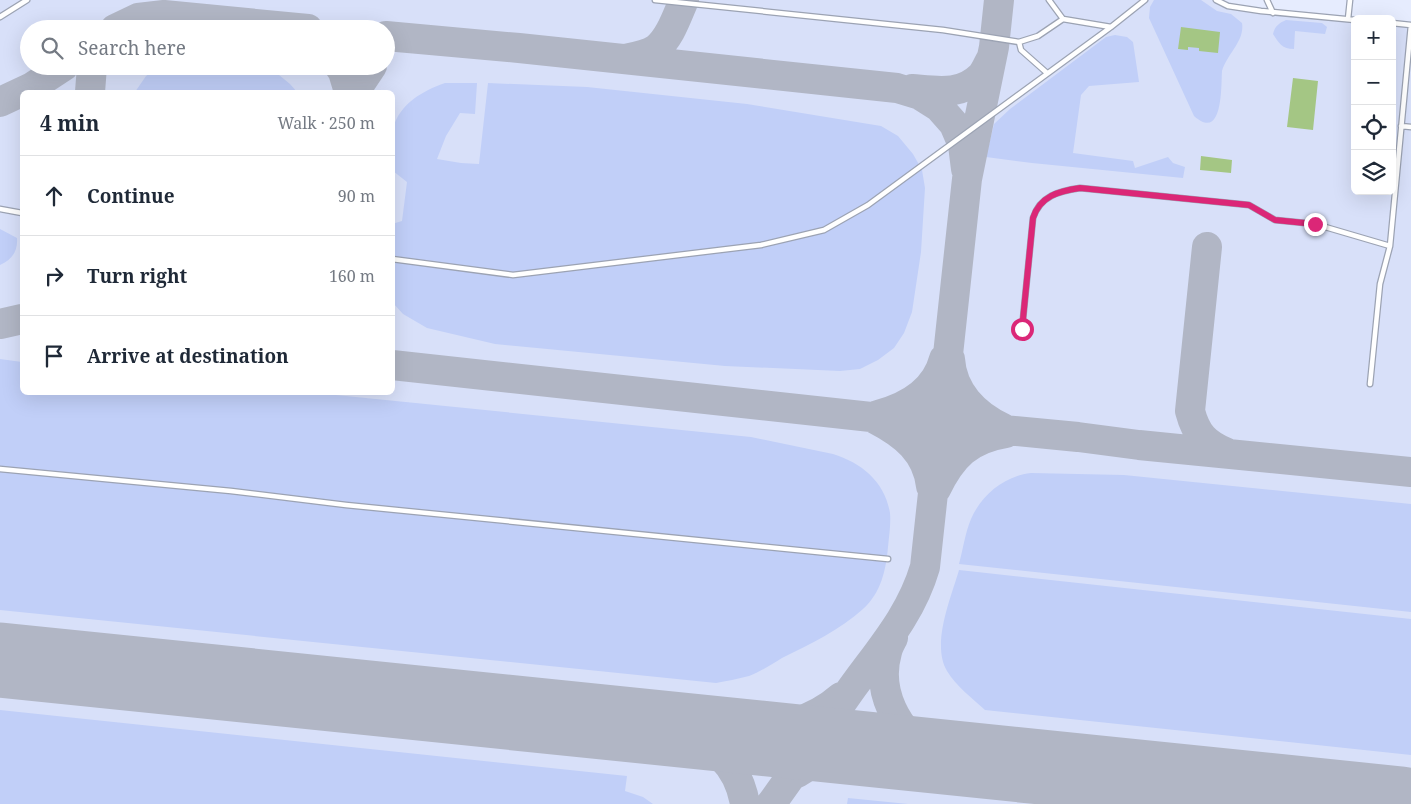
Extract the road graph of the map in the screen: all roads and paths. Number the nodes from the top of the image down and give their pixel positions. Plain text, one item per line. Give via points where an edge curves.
1 (27, 0) edge
2 (655, 0) edge
3 (1049, 0) edge
4 (1145, 0) edge
5 (1216, 0) edge
6 (1267, 0) edge
7 (1350, 0) edge
8 (1273, 13) junction
9 (0, 17) edge
10 (1063, 19) junction
11 (1348, 19) junction
12 (1351, 19) edge
13 (1396, 23) edge
14 (1111, 27) junction
15 (1020, 42) junction
16 (1409, 68) edge
17 (1047, 73) junction
18 (1401, 126) junction
19 (1411, 127) edge
20 (0, 210) edge
21 (20, 213) edge
22 (1390, 246) junction
23 (395, 259) edge
24 (1022, 329) dead end
25 (1370, 384) dead end
26 (0, 469) edge
27 (888, 559) dead end

1 - 9 lane
2 - 15 lane via 943,30
3 - 10 lane
4 - 14 lane
5 - 8 lane via 1228,6
6 - 8 lane
7 - 11 lane
8 - 11 lane
10 - 14 lane
10 - 15 lane via 1038,36
11 - 12 lane
13 - 16 lane via 1411,24
14 - 17 lane
15 - 17 lane via 1021,50
16 - 18 lane
17 - 23 lane via 868,205 824,230 761,245 513,274
18 - 19 lane
18 - 22 lane
20 - 21 lane
22 - 24 lane via 1315,224 1275,220 1249,205 1080,188 1062,190 1043,201 1033,218
22 - 25 lane via 1380,284
26 - 27 lane

